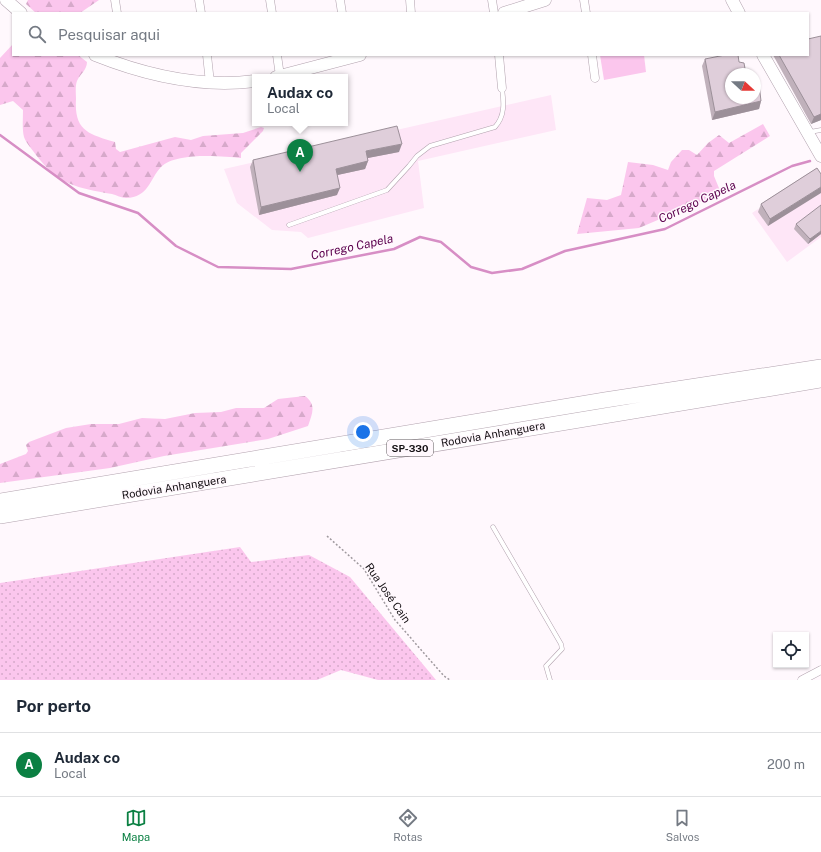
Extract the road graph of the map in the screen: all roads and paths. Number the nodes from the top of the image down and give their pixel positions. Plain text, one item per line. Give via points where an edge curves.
1 (6, 0) edge
2 (115, 0) edge
3 (199, 0) edge
4 (270, 0) edge
5 (340, 0) edge
6 (410, 0) edge
7 (492, 0) edge
8 (545, 0) edge
9 (584, 0) edge
10 (732, 0) edge
11 (20, 12) edge
12 (117, 12) edge
13 (201, 12) edge
14 (272, 12) edge
15 (342, 12) edge
16 (411, 12) edge
17 (494, 12) edge
18 (507, 12) edge
19 (586, 12) edge
20 (739, 12) edge
21 (100, 56) edge
22 (207, 56) edge
23 (277, 56) edge
24 (499, 56) edge
25 (592, 56) edge
26 (764, 56) edge
27 (348, 57) edge
28 (123, 61) edge
29 (278, 74) edge
30 (288, 74) edge
31 (595, 78) dead end
32 (252, 81) edge
33 (210, 83) junction
34 (502, 88) joint
35 (821, 130) edge
36 (806, 132) junction
37 (819, 149) edge
38 (289, 225) dead end
39 (821, 368) edge
40 (821, 380) edge
41 (0, 501) edge
42 (0, 516) edge
43 (493, 527) dead end
44 (327, 536) dead end
45 (821, 670) edge
46 (450, 680) edge
47 (550, 680) edge
48 (802, 680) edge

1 - 11 street
2 - 12 street
3 - 13 street
4 - 14 street
5 - 15 street
6 - 16 street
7 - 17 street
8 - 18 street
9 - 19 street
10 - 20 street
21 - 28 street
22 - 33 street
23 - 29 street
24 - 34 street
25 - 31 street
26 - 36 street
27 - 30 street
28 - 33 street via 150,74
32 - 33 street
34 - 38 lane via 504,105 501,120 495,127 430,146 417,156 387,190
35 - 36 lane
36 - 37 street
39 - 41 highway, Rodovia Anhanguera / SP-330 via 605,400
40 - 42 highway, Rodovia Anhanguera / SP-330
43 - 47 lane via 561,644 562,649 546,666
44 - 46 path, Rua José Cain via 364,570 395,620
45 - 48 street

